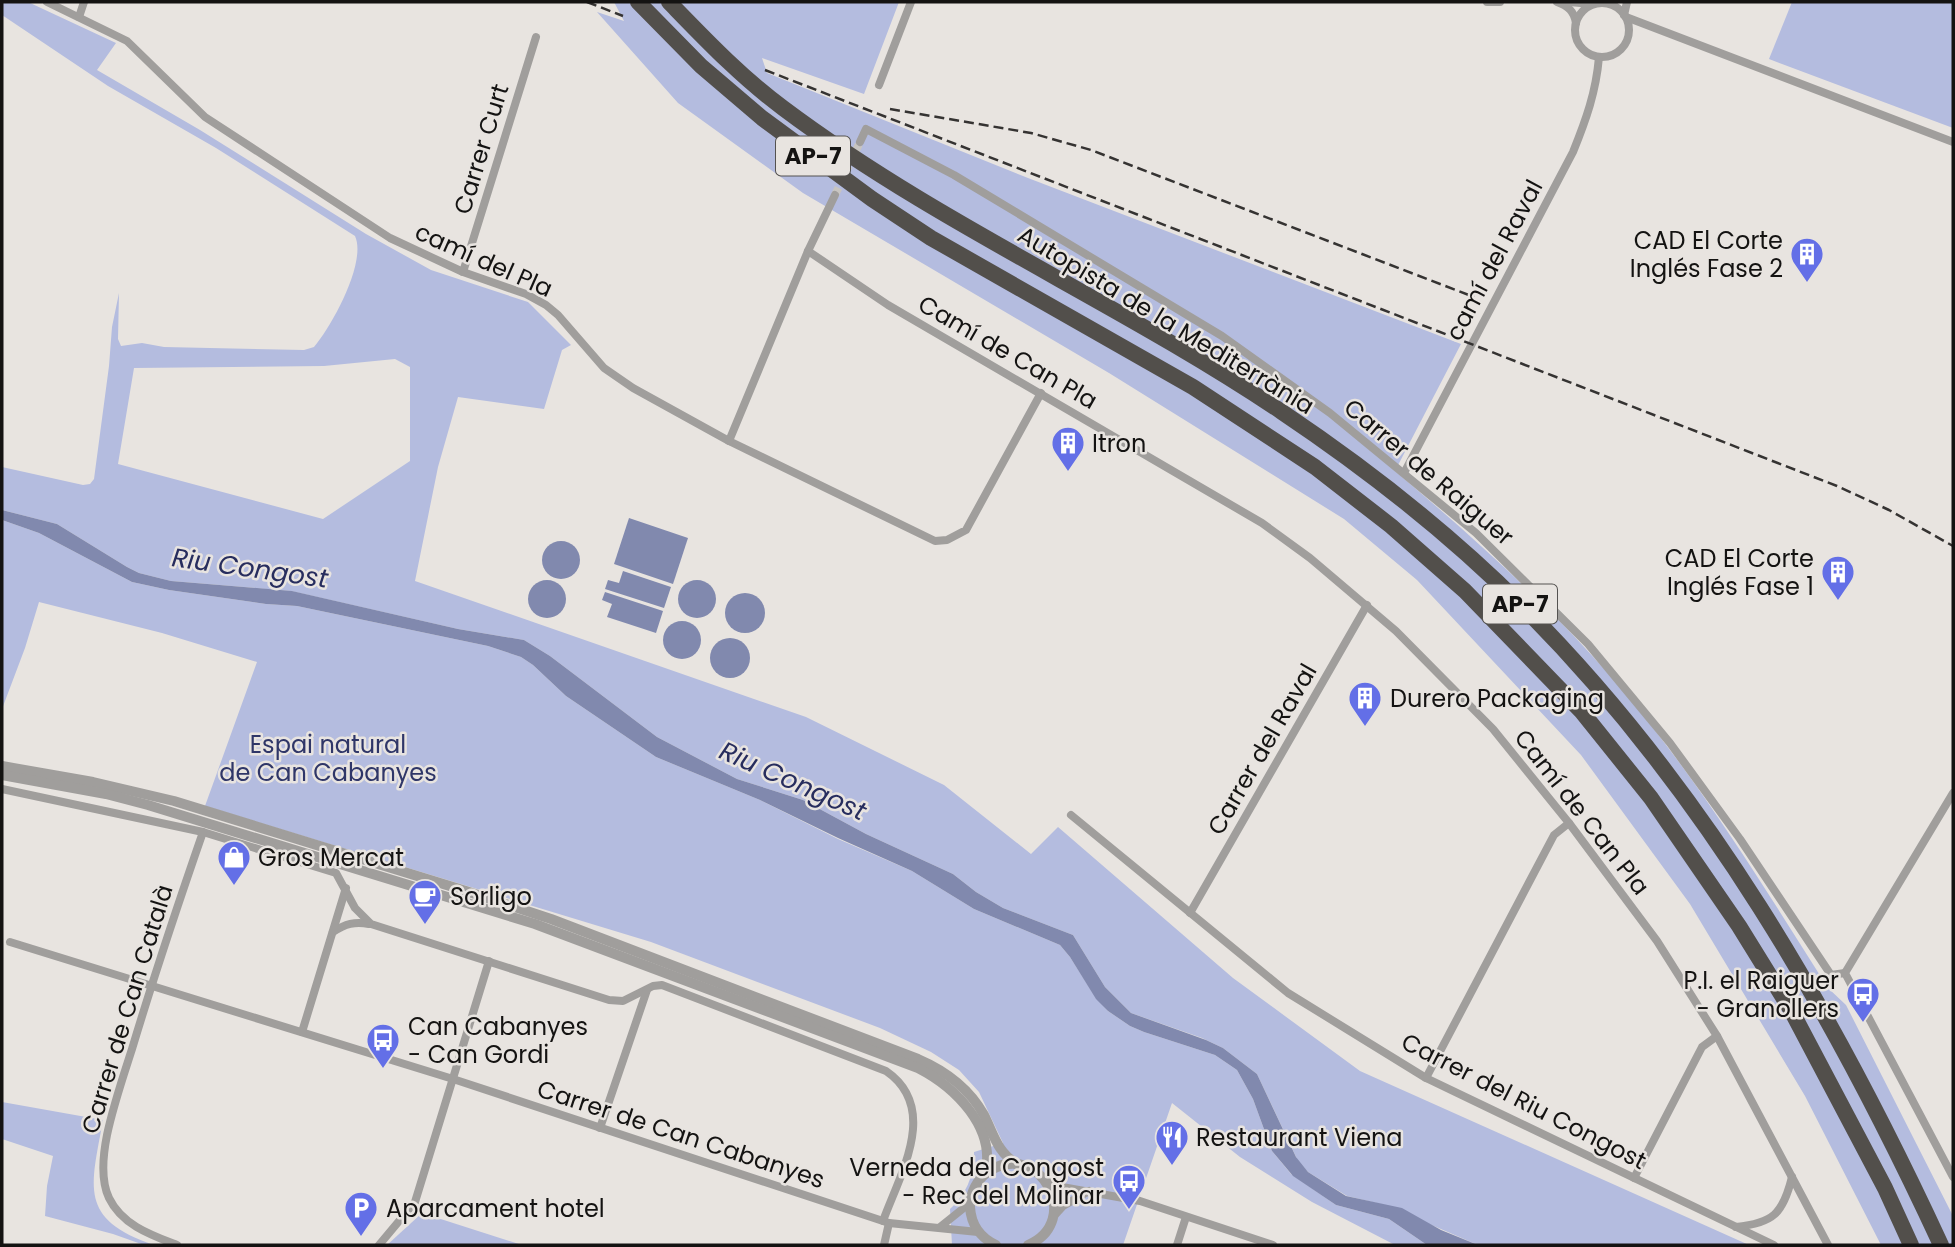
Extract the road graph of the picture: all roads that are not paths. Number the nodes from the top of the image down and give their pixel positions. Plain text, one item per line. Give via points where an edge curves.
1 (47, 2) edge
2 (84, 2) edge
3 (631, 2) edge
4 (638, 2) edge
5 (669, 2) edge
6 (684, 2) edge
7 (911, 2) edge
8 (1487, 2) edge
9 (1500, 2) edge
10 (1557, 2) edge
11 (1569, 2) edge
12 (1627, 2) edge
13 (1595, 4) junction
14 (1616, 4) edge
15 (79, 16) junction
16 (1625, 16) junction
17 (1576, 23) junction
18 (1654, 26) junction
19 (662, 29) junction
20 (1629, 34) junction
21 (536, 37) dead end
22 (1599, 57) junction
23 (879, 85) dead end
24 (860, 142) dead end
25 (1953, 142) edge
26 (882, 176) junction
27 (835, 195) tunnel mouth
28 (808, 251) junction
29 (463, 272) junction
30 (1041, 393) junction
31 (729, 440) junction
32 (1404, 473) junction
33 (1367, 605) junction
34 (2, 766) edge
35 (2, 775) edge
36 (2, 789) edge
37 (1953, 793) edge
38 (1071, 815) dead end
39 (1569, 823) junction
40 (202, 832) junction
41 (346, 888) junction
42 (1190, 913) junction
43 (372, 924) junction
44 (333, 932) junction
45 (10, 942) dead end
46 (489, 961) junction
47 (1845, 973) junction
48 (151, 985) junction
49 (647, 990) junction
50 (302, 1032) junction
51 (1717, 1036) junction
52 (1426, 1078) junction
53 (453, 1079) junction
54 (600, 1128) junction
55 (1017, 1164) junction
56 (985, 1174) junction
57 (1041, 1176) junction
58 (1792, 1177) junction
59 (1953, 1177) edge
60 (1634, 1178) junction
61 (1088, 1191) junction
62 (970, 1203) junction
63 (1053, 1217) junction
64 (1186, 1217) junction
65 (886, 1222) junction
66 (940, 1227) junction
67 (1734, 1227) junction
68 (978, 1232) junction
69 (1040, 1240) edge
70 (177, 1245) edge
71 (379, 1245) edge
72 (884, 1245) edge
73 (996, 1245) edge
74 (1028, 1245) edge
75 (1177, 1245) edge
76 (1273, 1245) edge
77 (1774, 1245) edge
78 (1828, 1245) edge
79 (1912, 1245) edge
80 (1941, 1245) edge

1 - 15 street, camí del Pla
2 - 15 street
3 - 19 highway
4 - 19 highway, Autopista de la Mediterrània / AP-7
5 - 26 highway, Autopista de la Mediterrània / AP-7 via 759,89
6 - 26 highway via 740,60
7 - 23 street
8 - 9 street
10 - 17 street via 1567,6
11 - 13 street
12 - 16 street
13 - 14 street
13 - 17 street
14 - 16 street
15 - 29 street, camí del Pla via 134,46 196,110 289,173 390,238
16 - 18 street
16 - 20 street
17 - 22 street via 1577,41
18 - 20 street
18 - 25 street
19 - 79 highway, Autopista de la Mediterrània / AP-7 via 762,118 872,199 930,238 1193,387 1315,467 1465,591 1582,712 1651,798 1739,926 1791,1010
20 - 22 street via 1622,49
21 - 29 street, Carrer Curt
22 - 32 street, camí del Raval via 1596,87 1573,152
24 - 32 street, Carrer de Raiguer via 866,129 954,175 1222,336
26 - 80 highway, Autopista de la Mediterrània / AP-7 via 1281,411 1382,484 1522,606 1650,751 1750,892 1845,1051
27 - 28 street
28 - 30 street, Camí de Can Pla via 888,305
28 - 31 street
29 - 31 street, camí del Pla via 546,305 604,368
30 - 31 street, camí del Pla via 965,530 947,540 935,541
30 - 33 street, Camí de Can Pla via 1262,523
32 - 47 street, Carrer de Raiguer via 1476,533 1588,644 1709,796 1831,975
33 - 39 street, Camí de Can Pla via 1493,729
33 - 42 street, Carrer del Raval
34 - 55 street via 174,802 466,891 918,1059 943,1071 964,1089 1002,1153
35 - 56 street via 175,812 473,904 918,1069 947,1085 965,1104 986,1145
36 - 40 street
37 - 47 street
38 - 42 street, Carrer del Riu Congost
39 - 51 street, Camí de Can Pla via 1657,942
39 - 52 street via 1554,835
40 - 41 street via 335,873
40 - 48 street, Carrer de Can Català
41 - 43 street via 355,908
41 - 44 street
42 - 52 street, Carrer del Riu Congost via 1287,993
43 - 44 street via 343,925
43 - 46 street
44 - 50 street
45 - 48 street, Carrer de Can Cabanyes
46 - 49 street via 609,1000 622,1001
46 - 53 street
47 - 59 street
48 - 50 street, Carrer de Can Cabanyes
48 - 70 street, Carrer de Can Català via 107,1136 103,1178 109,1198 126,1219
49 - 54 street
49 - 65 street via 662,985 886,1071 898,1080 914,1110 914,1133
50 - 53 street, Carrer de Can Cabanyes
51 - 58 street, Camí de Can Pla
51 - 60 street via 1702,1047
52 - 60 street, Carrer del Riu Congost
53 - 54 street, Carrer de Can Cabanyes
53 - 71 street via 415,1202
54 - 65 street, Carrer de Can Cabanyes
55 - 56 street
55 - 57 street
56 - 62 street
57 - 61 street via 1052,1184
57 - 63 street via 1053,1195
58 - 67 street via 1785,1202 1775,1215 1760,1224
58 - 78 street, Camí de Can Pla
60 - 67 street, Carrer del Riu Congost
61 - 63 street
61 - 64 street via 1140,1201
62 - 66 street
62 - 68 street
63 - 69 street
64 - 75 street
64 - 76 street
65 - 66 street, Carrer de Can Cabanyes
65 - 72 street
66 - 68 street, Carrer de Can Cabanyes
67 - 77 street, Carrer del Riu Congost
68 - 73 street
69 - 74 street

